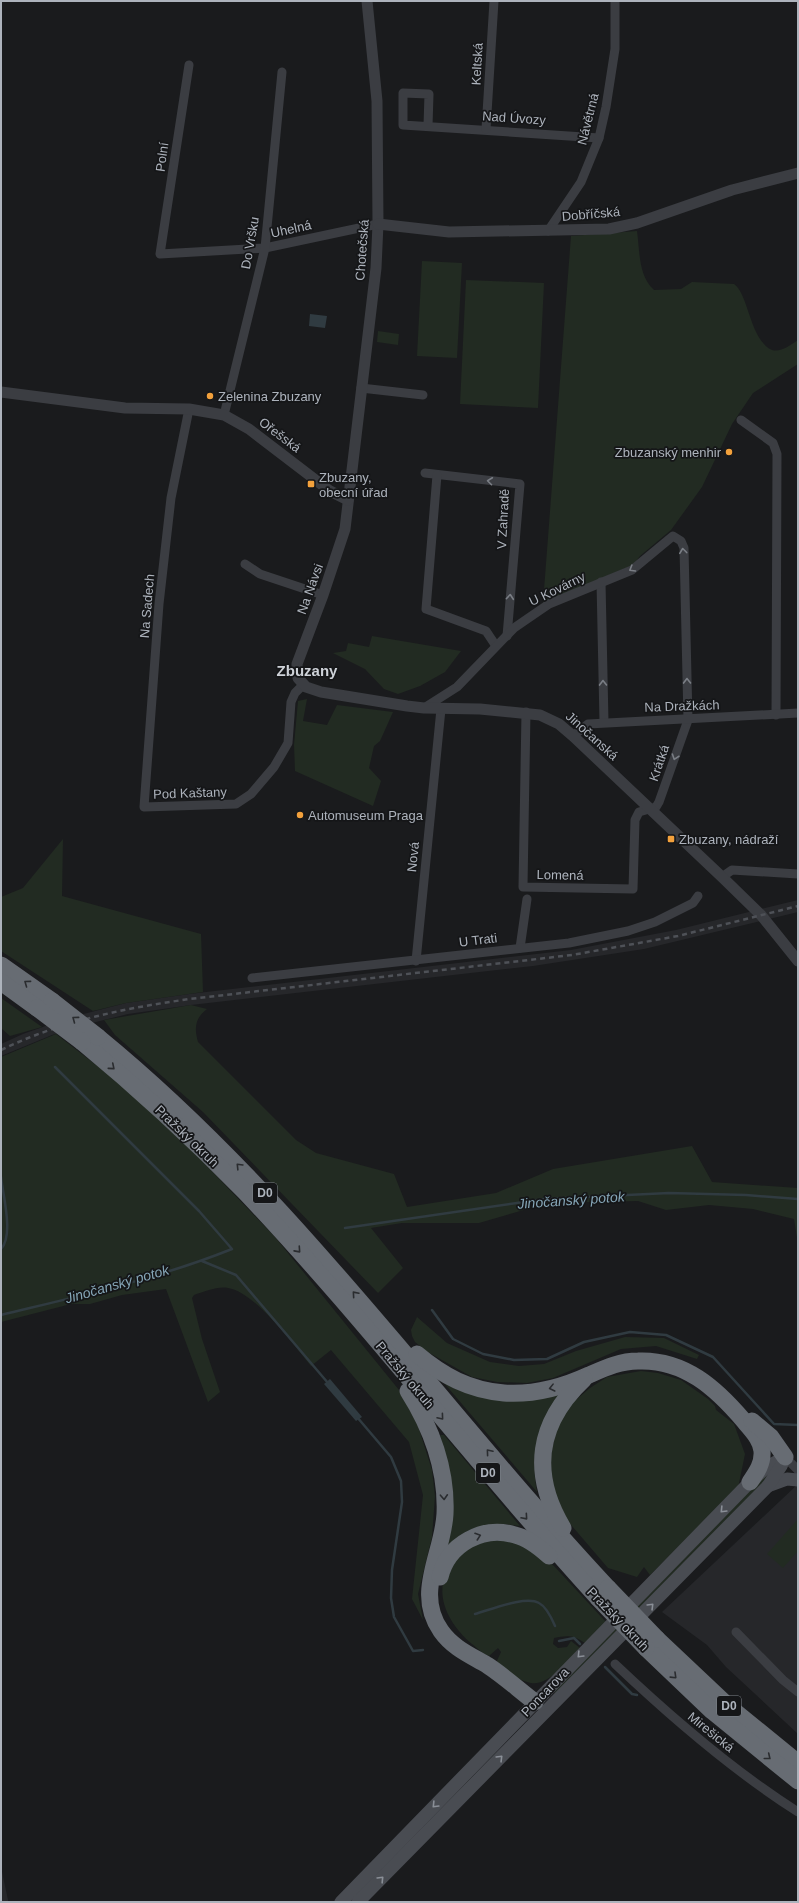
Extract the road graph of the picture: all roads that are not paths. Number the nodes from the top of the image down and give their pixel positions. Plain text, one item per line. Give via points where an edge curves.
1 (367, 1) edge
2 (494, 1) edge
3 (615, 1) edge
4 (189, 65) dead end
5 (282, 72) dead end
6 (428, 126) junction
7 (486, 129) junction
8 (599, 138) junction
9 (798, 173) edge
10 (378, 224) junction
11 (548, 231) junction
12 (265, 248) junction
13 (160, 254) joint
14 (361, 388) junction
15 (1, 392) edge
16 (423, 395) dead end
17 (189, 410) junction
18 (224, 415) junction
19 (741, 420) dead end
20 (425, 473) dead end
21 (437, 475) junction
22 (348, 500) junction
23 (245, 564) dead end
24 (601, 582) junction
25 (323, 595) junction
26 (507, 636) junction
27 (496, 646) junction
28 (303, 685) junction
29 (424, 708) junction
30 (441, 709) junction
31 (526, 712) junction
32 (798, 714) edge
33 (776, 715) junction
34 (688, 720) junction
35 (604, 722) junction
36 (573, 736) junction
37 (144, 807) joint
38 (649, 808) junction
39 (798, 874) edge
40 (722, 876) junction
41 (698, 896) dead end
42 (527, 899) dead end
43 (520, 948) junction
44 (416, 961) junction
45 (798, 961) edge
46 (1, 965) edge
47 (252, 978) dead end
48 (1, 982) edge
49 (45, 1005) junction
50 (381, 1323) junction
51 (380, 1345) junction
52 (589, 1375) junction
53 (734, 1409) junction
54 (751, 1430) junction
55 (785, 1457) junction
56 (798, 1470) edge
57 (798, 1480) edge
58 (750, 1482) junction
59 (768, 1486) junction
60 (587, 1566) junction
61 (603, 1593) junction
62 (736, 1632) dead end
63 (651, 1644) junction
64 (615, 1664) dead end
65 (487, 1665) junction
66 (798, 1692) edge
67 (540, 1707) junction
68 (798, 1762) edge
69 (798, 1780) edge
70 (798, 1812) edge
71 (399, 1852) junction
72 (341, 1902) edge
73 (358, 1902) edge

1 - 10 street, Chotečská via 377,101
2 - 7 street, Keltská
3 - 8 street, Návětrná via 615,49
4 - 13 street, Polní
5 - 12 street, Do Vršku
6 - 6 street, Nad Úvozy via 429,94 403,93 402,125
6 - 7 street, Nad Úvozy
7 - 8 street, Nad Úvozy
8 - 11 street, Návětrná via 581,182
9 - 11 street, Dobříčská via 732,190 637,223 609,229
10 - 11 street, Dobříčská via 449,232
10 - 12 street, Uhelná
10 - 14 street, Chotečská via 376,268
12 - 13 street, Uhelná
12 - 18 street, Do Vršku
14 - 16 street
14 - 22 street, Chotečská
15 - 17 street, Ořešská via 125,408
17 - 18 street, Ořešská
17 - 37 street, Na Sadech via 170,506 159,604
18 - 22 street, Ořešská via 249,429 330,491
19 - 33 street via 773,443 777,454
20 - 21 street, V Zahradě
26 -> 21 street, V Zahradě via 520,484
21 - 27 street via 426,609 486,631
22 - 25 street, Na Návsi via 343,534
23 - 25 street via 260,574
24 - 26 street, U Kovárny via 549,604 514,628
34 -> 24 street, U Kovárny via 684,548 681,541 674,536 632,570
35 -> 24 street
25 - 28 street, Na Návsi via 297,664 296,674
26 - 27 street, U Kovárny
27 - 29 street, U Kovárny via 457,687
28 - 29 street, Jinočanská via 321,692
28 - 37 street, Pod Kaštany via 291,702 288,743 274,767 251,794 236,804
29 - 30 street, Jinočanská
30 - 31 street, Jinočanská
30 - 44 street, Nová
31 - 36 street, Jinočanská via 552,720
31 - 38 street, Lomená via 523,887 633,889 635,820 640,812
32 - 33 street, Na Dražkách
33 - 34 street, Na Dražkách
34 - 35 street, Na Dražkách
34 -> 38 street, Krátká via 659,802
35 - 36 street, Na Dražkách via 588,724
36 - 38 street, Jinočanská
38 - 40 street, Jinočanská
39 - 40 street via 732,870
40 - 45 street, Jinočanská via 761,915
41 - 43 street, U Trati via 693,903 655,922 628,931 569,943
42 - 43 street
43 - 44 street, U Trati
44 - 47 street, U Trati
49 -> 46 highway, Pražský okruh / D0
48 - 49 highway, Pražský okruh / D0
50 -> 49 highway, Pražský okruh / D0, bridge via 228,1154 98,1037
49 -> 51 highway, Pražský okruh / D0, bridge via 82,1042 155,1104 224,1171 295,1247
52 -> 50 highway via 532,1392 504,1393 472,1387 436,1370
60 -> 50 highway, Pražský okruh / D0
51 -> 61 highway, Pražský okruh / D0 via 521,1512
51 -> 65 highway via 426,1423 436,1447 442,1473 445,1496 444,1525 428,1594 432,1612 447,1640
52 - 53 highway via 624,1362 660,1362 681,1368 700,1378
52 - 60 highway via 570,1394 552,1419 545,1439 542,1462 544,1486 550,1504
53 - 54 highway
53 - 55 highway via 764,1430
54 - 55 highway
54 - 58 highway via 759,1442 762,1455 759,1467
55 - 56 street
55 - 58 main road, Poncarova
55 - 59 main road
57 - 59 main road via 787,1479
58 -> 67 main road, Poncarova
67 -> 59 main road, Poncarova
60 - 61 highway, Pražský okruh / D0
61 - 63 highway, Pražský okruh / D0, bridge
65 -> 61 highway via 451,1629 439,1601 438,1589 443,1568 452,1554 465,1542 480,1534 494,1532 523,1538
62 - 66 street via 782,1680
63 - 68 highway, Pražský okruh / D0
63 -> 69 highway, Pražský okruh / D0 via 712,1711
64 - 70 street, Mirešická via 690,1732 766,1792
65 - 67 highway
67 - 71 main road, Poncarova
71 - 72 main road, Poncarova
73 -> 71 main road, Poncarova

